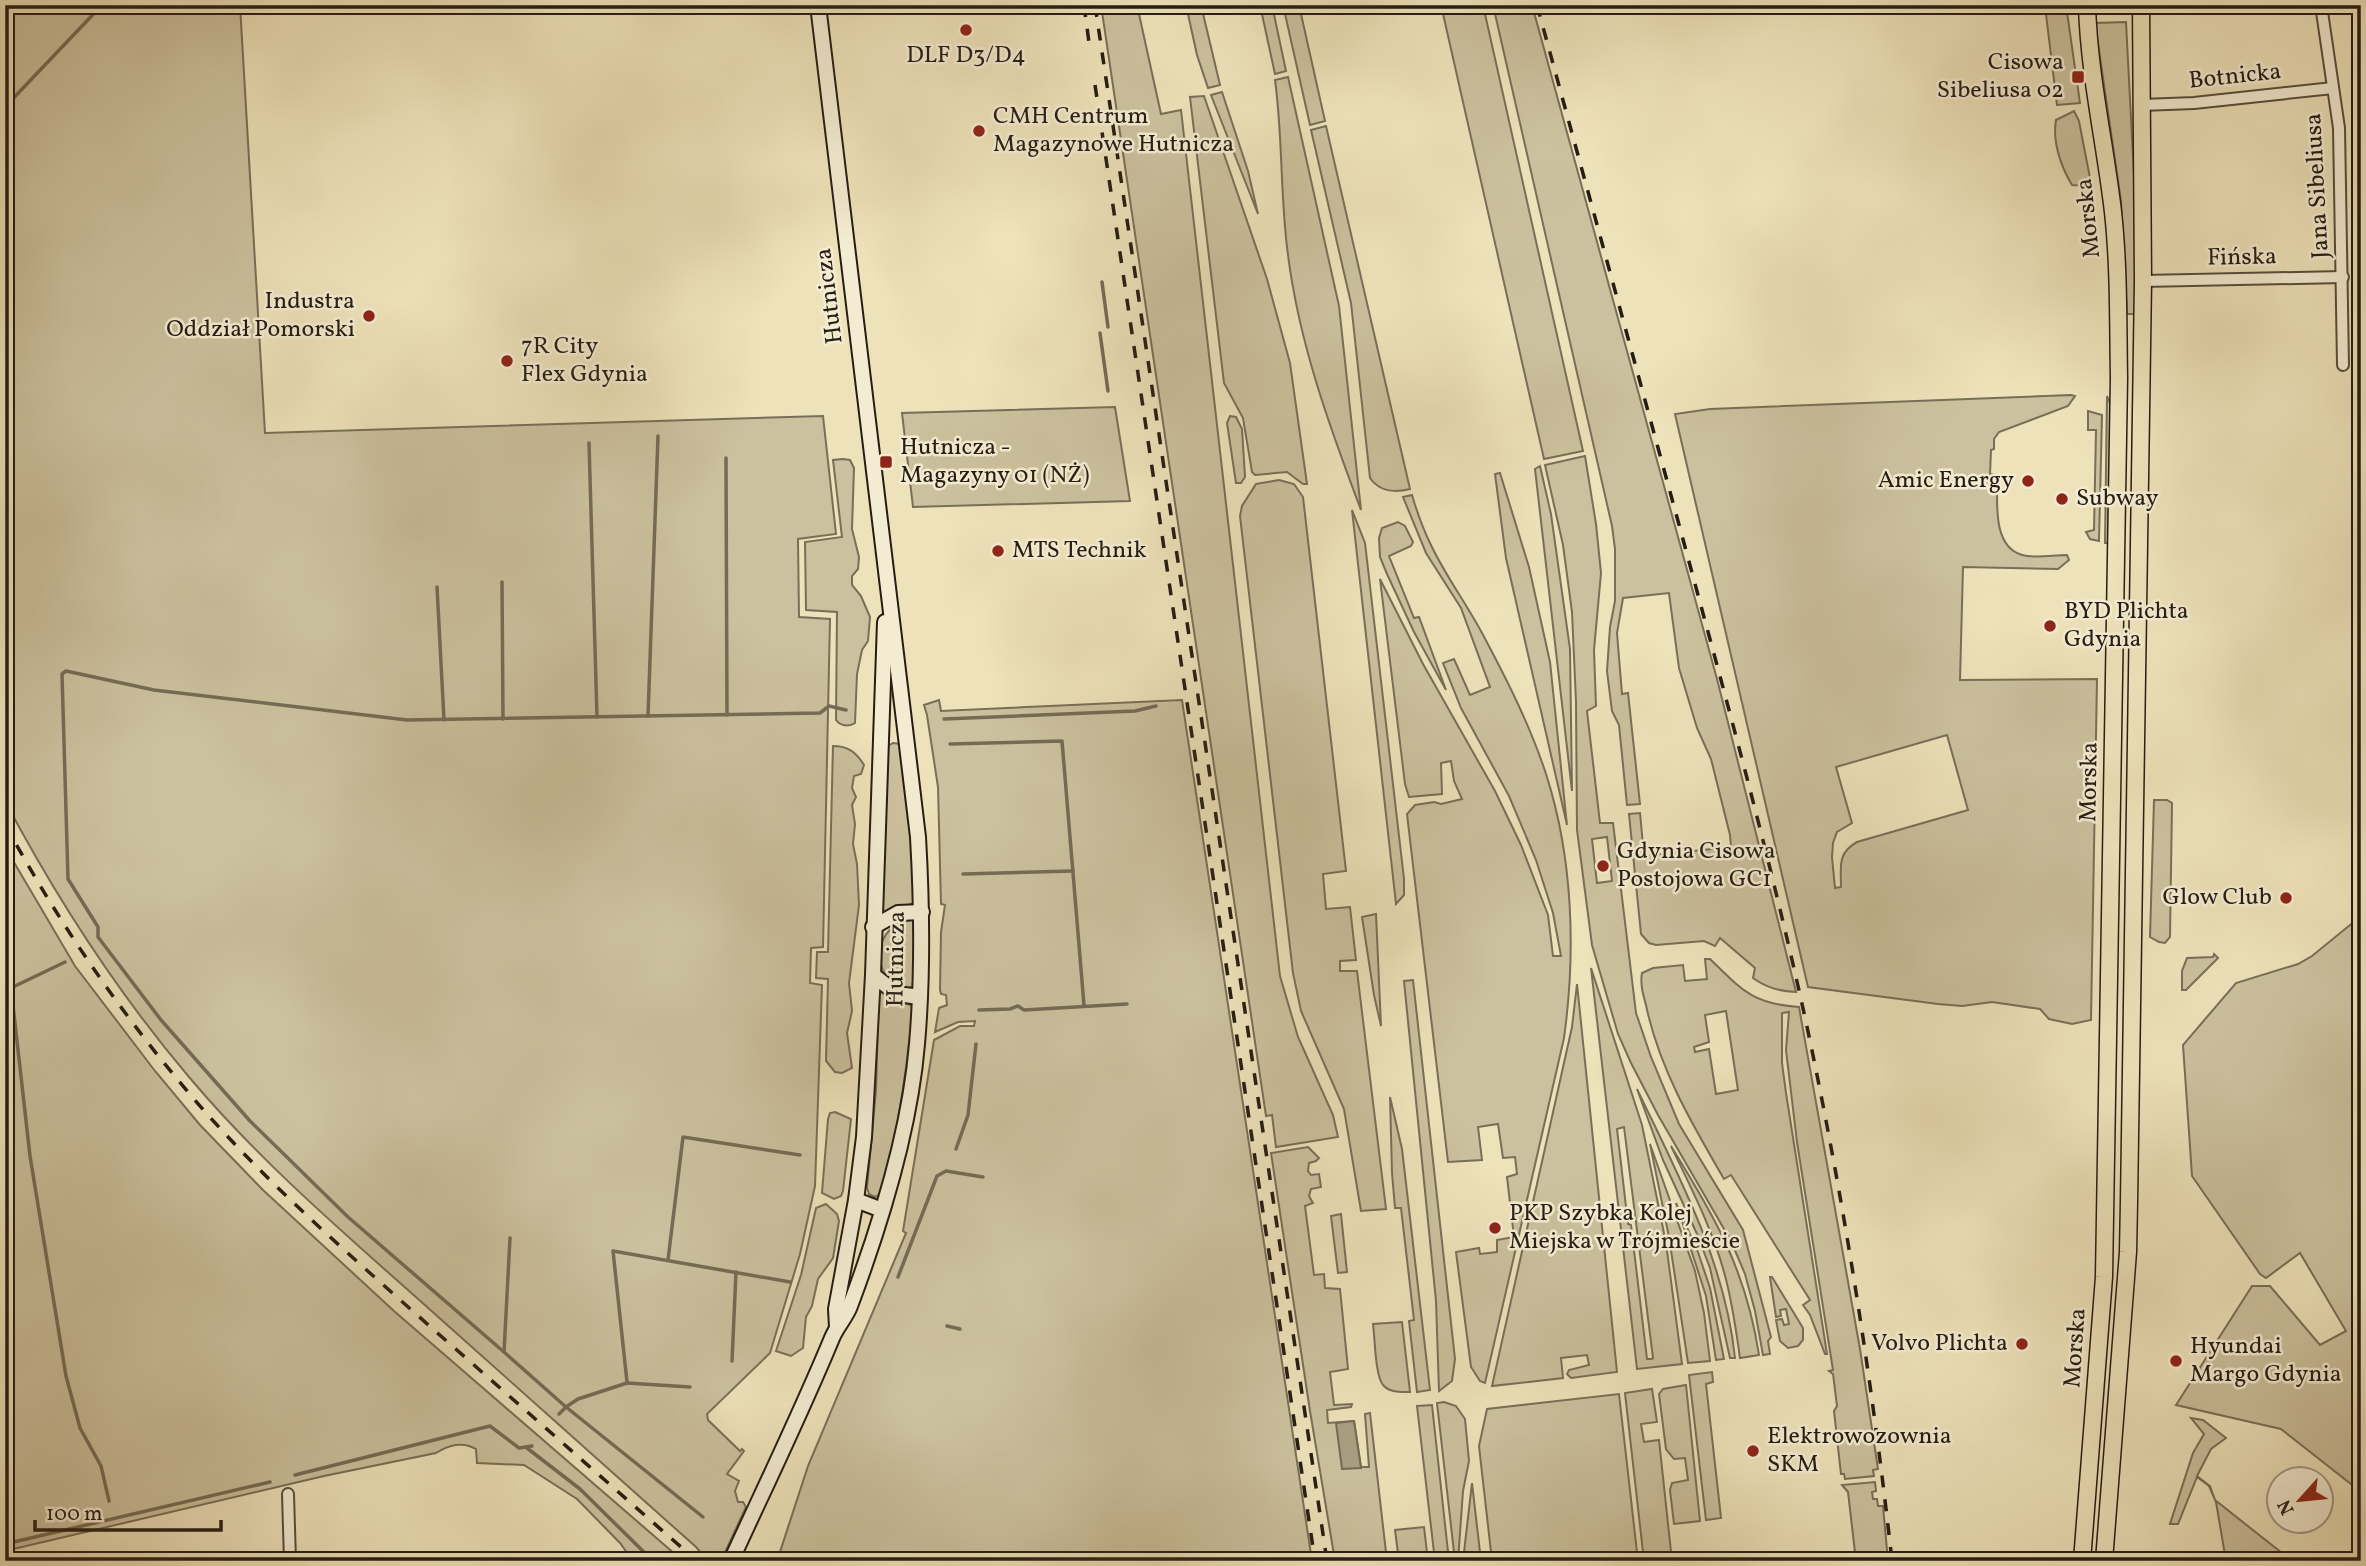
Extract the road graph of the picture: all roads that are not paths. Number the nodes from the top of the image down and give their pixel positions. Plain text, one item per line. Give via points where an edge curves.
1 (817, 5) edge
2 (2087, 5) edge
3 (2141, 5) edge
4 (2321, 5) edge
5 (2333, 88) junction
6 (2142, 105) junction
7 (2343, 277) junction
8 (2143, 281) junction
9 (2343, 365) dead end
10 (887, 582) junction
11 (907, 733) junction
12 (881, 735) junction
13 (922, 912) junction
14 (873, 927) junction
15 (873, 975) junction
16 (920, 997) junction
17 (856, 1200) junction
18 (882, 1210) junction
19 (836, 1327) junction
20 (288, 1494) dead end
21 (290, 1561) edge
22 (731, 1561) edge
23 (2082, 1561) edge
24 (2104, 1561) edge

1 - 10 main road, Hutnicza
2 - 23 main road, Morska via 2113,214 2119,382 2105,1238
3 - 6 main road, Morska
4 - 5 street, Jana Sibeliusa
5 - 6 street, Botnicka
5 - 7 street, Jana Sibeliusa via 2339,128
6 - 8 main road, Morska
7 - 8 street, Fińska
7 - 9 street, Jana Sibeliusa
8 - 24 main road, Morska via 2128,1239
10 - 11 main road, Hutnicza
10 - 12 main road, Hutnicza
11 - 12 main road
11 - 13 main road, Hutnicza
12 - 14 main road, Hutnicza
13 - 14 main road via 898,913
13 - 16 main road, Hutnicza
14 - 15 main road, Hutnicza
15 - 16 main road via 897,994
15 - 17 main road, Hutnicza
16 - 18 main road, Hutnicza via 913,1072
17 - 18 main road
17 - 19 main road, Hutnicza
18 - 19 main road, Hutnicza via 849,1310
19 - 22 main road, Hutnicza
20 - 21 street

